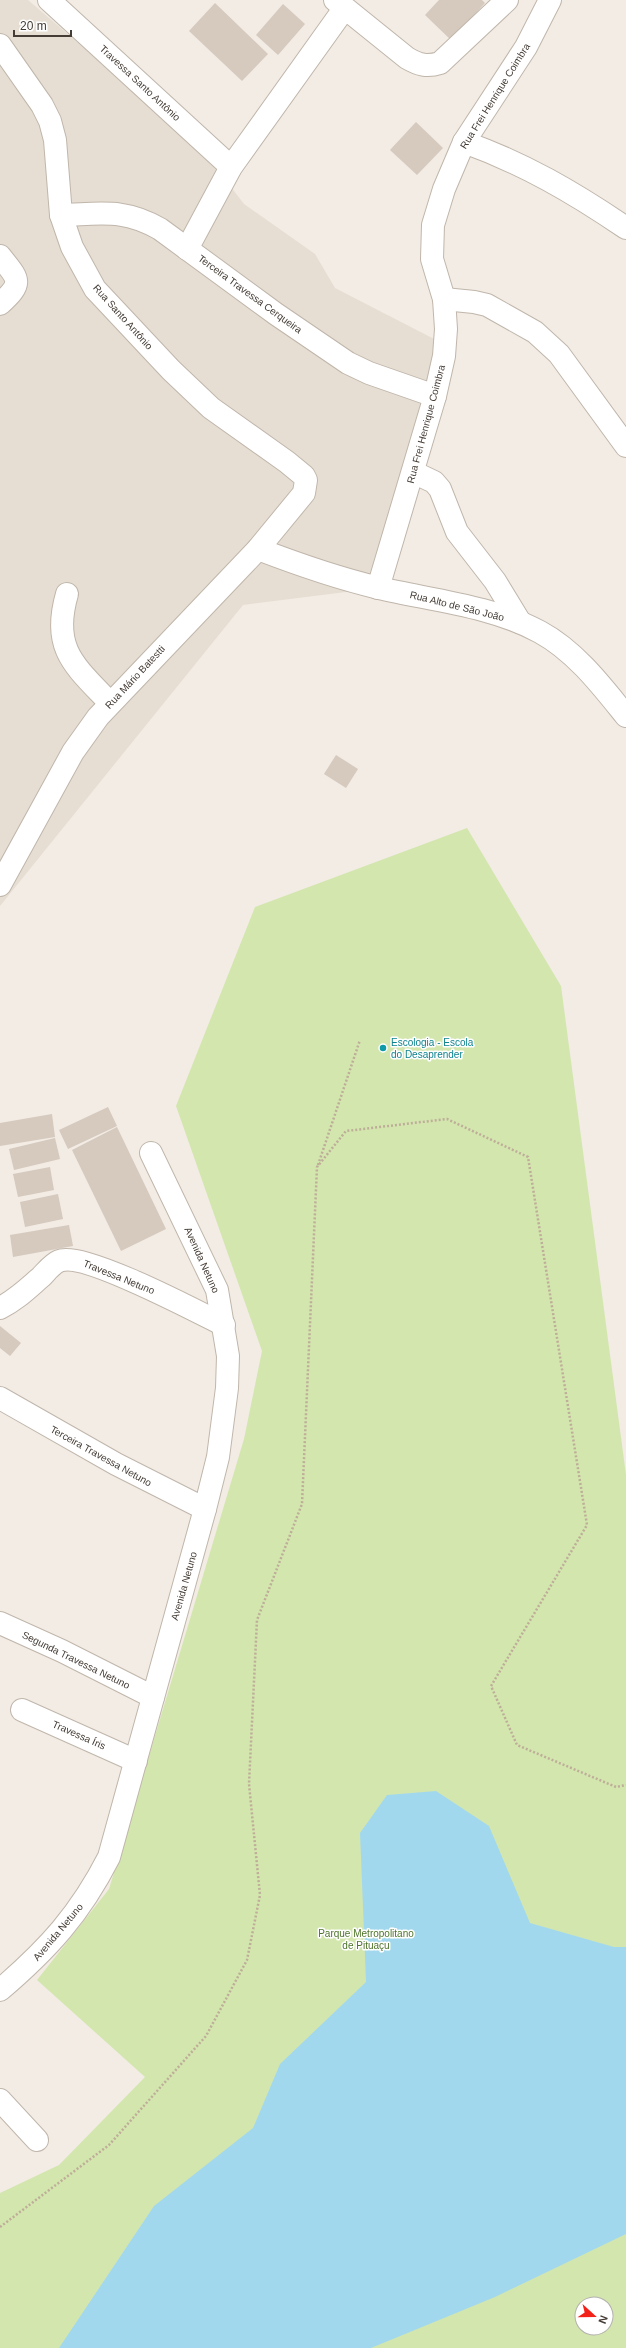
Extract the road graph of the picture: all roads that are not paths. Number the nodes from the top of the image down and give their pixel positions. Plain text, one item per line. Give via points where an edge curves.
1 (49, 0) edge
2 (507, 0) edge
3 (550, 0) edge
4 (339, 4) edge
5 (0, 45) edge
6 (464, 142) junction
7 (231, 167) junction
8 (61, 215) junction
9 (626, 228) edge
10 (187, 249) junction
11 (0, 256) edge
12 (444, 299) junction
13 (0, 304) edge
14 (435, 396) junction
15 (626, 446) edge
16 (413, 472) junction
17 (304, 493) joint
18 (258, 549) junction
19 (378, 588) junction
20 (67, 594) dead end
21 (520, 622) junction
22 (110, 703) junction
23 (626, 716) edge
24 (0, 885) edge
25 (151, 1153) dead end
26 (0, 1308) edge
27 (224, 1326) junction
28 (0, 1398) edge
29 (205, 1509) junction
30 (0, 1623) edge
31 (152, 1698) junction
32 (22, 1710) dead end
33 (136, 1761) junction
34 (0, 1990) edge
35 (0, 2100) edge
36 (37, 2140) dead end

1 - 7 street, Travessa Santo Antônio
2 - 4 street via 440,63 431,66 421,65 408,58
3 - 6 street, Rua Frei Henrique Coimbra via 526,47
4 - 7 street
5 - 8 street, Rua Santo Antônio via 42,105 50,121 55,140
6 - 9 street via 552,180
6 - 12 street, Rua Frei Henrique Coimbra via 444,189 433,225 432,258
7 - 10 street
8 - 10 street, Terceira Travessa Cerqueira via 127,214 160,229
8 - 17 street, Rua Santo Antônio via 72,247 95,289 171,370 211,408 304,476
10 - 14 street, Terceira Travessa Cerqueira via 348,362 369,373
11 - 13 street via 17,284
12 - 14 street, Rua Frei Henrique Coimbra via 446,336
12 - 15 street via 487,305 535,332 559,354
14 - 16 street, Rua Frei Henrique Coimbra
16 - 19 street, Rua Frei Henrique Coimbra
16 - 21 street via 434,482 440,489 457,532 495,581
17 - 18 street, Rua Mário Batestti
18 - 19 street, Rua Alto de São João via 313,570
18 - 22 street, Rua Mário Batestti
19 - 21 street, Rua Alto de São João
20 - 22 street via 61,615 65,648 76,667
21 - 23 street, Rua Alto de São João via 555,641 568,652
22 - 24 street, Rua Mário Batestti via 73,752
25 - 27 street, Avenida Netuno via 217,1290
26 - 27 street, Travessa Netuno via 15,1300 60,1261 71,1259 167,1296
27 - 29 street, Avenida Netuno via 228,1356 225,1412 218,1457
28 - 29 street, Terceira Travessa Netuno via 116,1464
29 - 31 street, Avenida Netuno
30 - 31 street, Segunda Travessa Netuno via 62,1651
31 - 33 street, Avenida Netuno
32 - 33 street, Travessa Íris
33 - 34 street, Avenida Netuno via 109,1857 82,1906 33,1962
35 - 36 street

